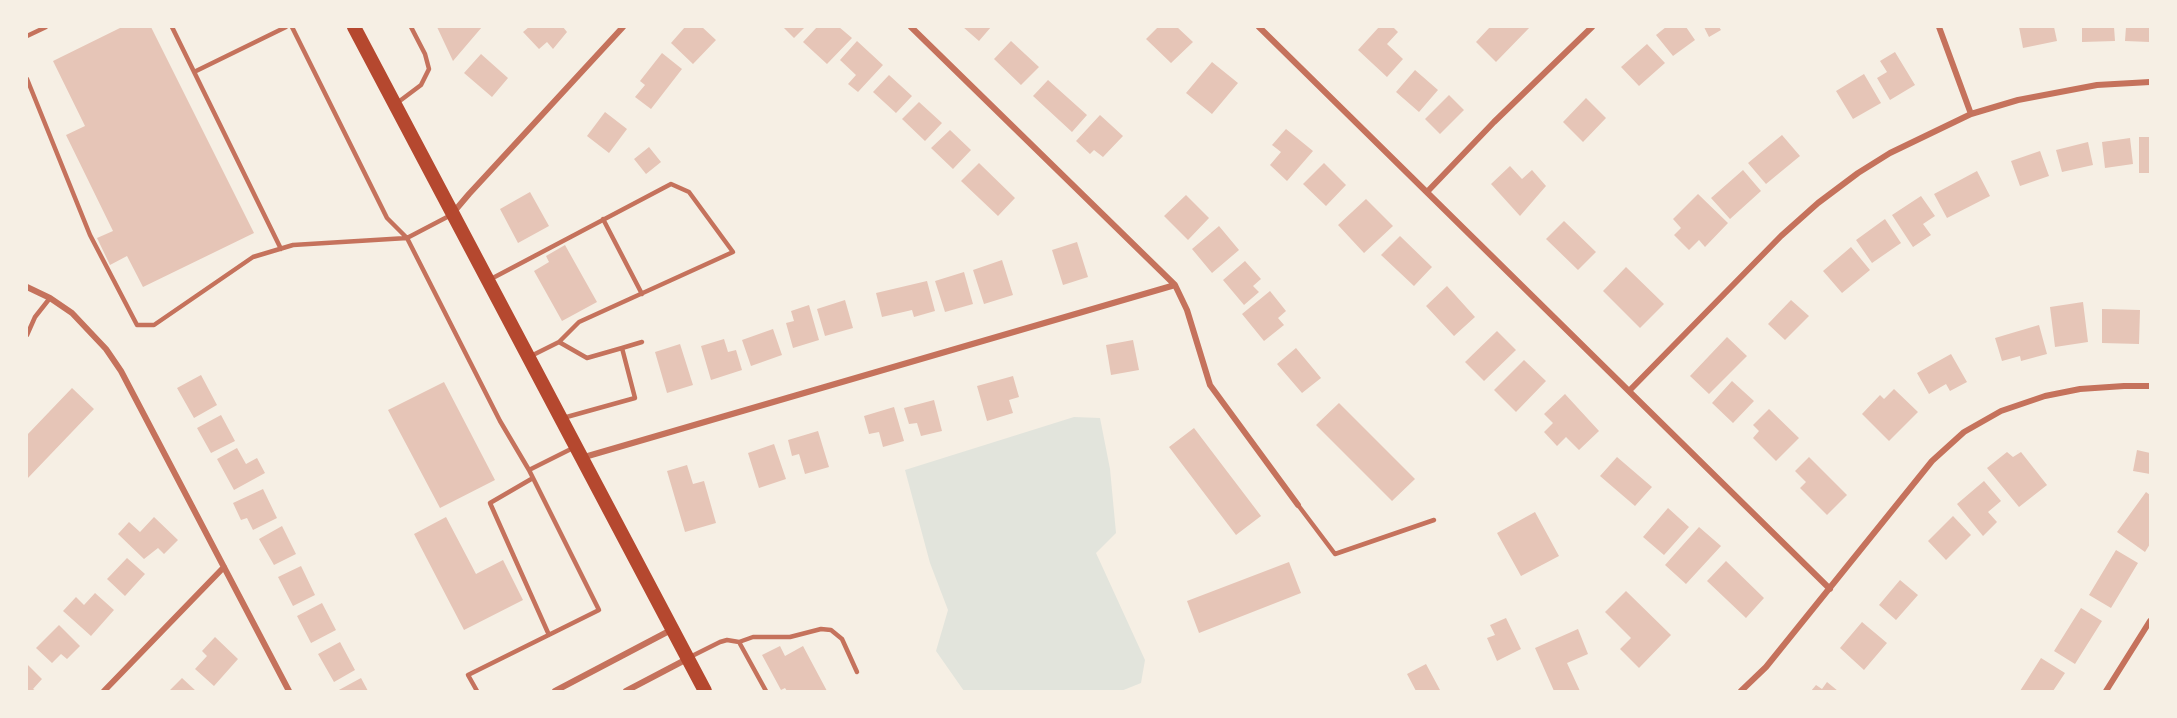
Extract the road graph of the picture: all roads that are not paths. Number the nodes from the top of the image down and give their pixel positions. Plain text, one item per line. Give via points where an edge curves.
1 (46, 27) edge
2 (172, 27) edge
3 (286, 27) edge
4 (292, 27) edge
5 (354, 27) edge
6 (411, 27) edge
7 (623, 27) edge
8 (911, 27) edge
9 (1259, 27) edge
10 (1592, 27) edge
11 (1939, 27) edge
12 (27, 36) edge
13 (194, 72) junction
14 (27, 79) edge
15 (2150, 82) edge
16 (394, 104) junction
17 (1971, 114) junction
18 (1427, 192) junction
19 (452, 214) junction
20 (603, 219) junction
21 (407, 238) junction
22 (281, 249) junction
23 (487, 280) junction
24 (1175, 285) junction
25 (27, 287) edge
26 (642, 294) junction
27 (50, 298) junction
28 (27, 335) edge
29 (559, 342) junction
30 (642, 342) dead end
31 (622, 348) junction
32 (528, 358) junction
33 (2150, 386) edge
34 (1629, 391) junction
35 (560, 419) junction
36 (578, 452) junction
37 (529, 470) junction
38 (533, 478) junction
39 (1298, 505) joint
40 (1434, 519) dead end
41 (224, 567) junction
42 (1830, 589) junction
43 (2150, 621) edge
44 (672, 629) junction
45 (549, 635) junction
46 (739, 642) junction
47 (687, 659) junction
48 (857, 672) dead end
49 (104, 691) edge
50 (289, 691) edge
51 (477, 691) edge
52 (555, 691) edge
53 (626, 691) edge
54 (705, 691) edge
55 (766, 691) edge
56 (1742, 691) edge
57 (2106, 691) edge

1 - 12 lane
2 - 13 lane
3 - 13 lane
4 - 21 lane via 387,218
5 - 16 main road
6 - 16 lane via 429,69 421,85
7 - 19 street
8 - 24 street
9 - 18 street
10 - 18 street
11 - 17 street
13 - 22 lane
14 - 22 lane via 90,235 137,325 154,325 253,257
15 - 17 street via 2057,91
16 - 19 main road
17 - 34 street via 1890,153 1818,203
18 - 34 street
19 - 21 lane
19 - 23 main road
20 - 23 lane
20 - 26 lane
20 - 26 lane via 671,184 689,192 733,252
21 - 22 lane
21 - 37 lane
23 - 32 main road
24 - 36 street via 605,452
24 - 39 street via 1187,310 1210,385
25 - 27 street
26 - 29 lane via 579,322
27 - 28 lane
27 - 41 street via 90,329 116,364
29 - 31 lane via 587,358
29 - 32 lane
30 - 31 lane
31 - 35 lane via 635,398
32 - 35 main road
33 - 42 street via 2080,389 2025,401 1986,418 1932,461
34 - 42 street
35 - 36 main road
36 - 37 lane
36 - 44 main road
37 - 38 lane
38 - 45 lane via 490,503
38 - 45 lane via 599,610
39 - 40 lane via 1335,554
41 - 49 street
41 - 50 street
42 - 56 street
43 - 57 street
44 - 47 main road
44 - 52 street
45 - 51 lane via 468,675
46 - 47 lane via 720,642
46 - 48 lane via 753,637 790,637 831,630 842,639
46 - 55 lane
47 - 53 street
47 - 54 main road

